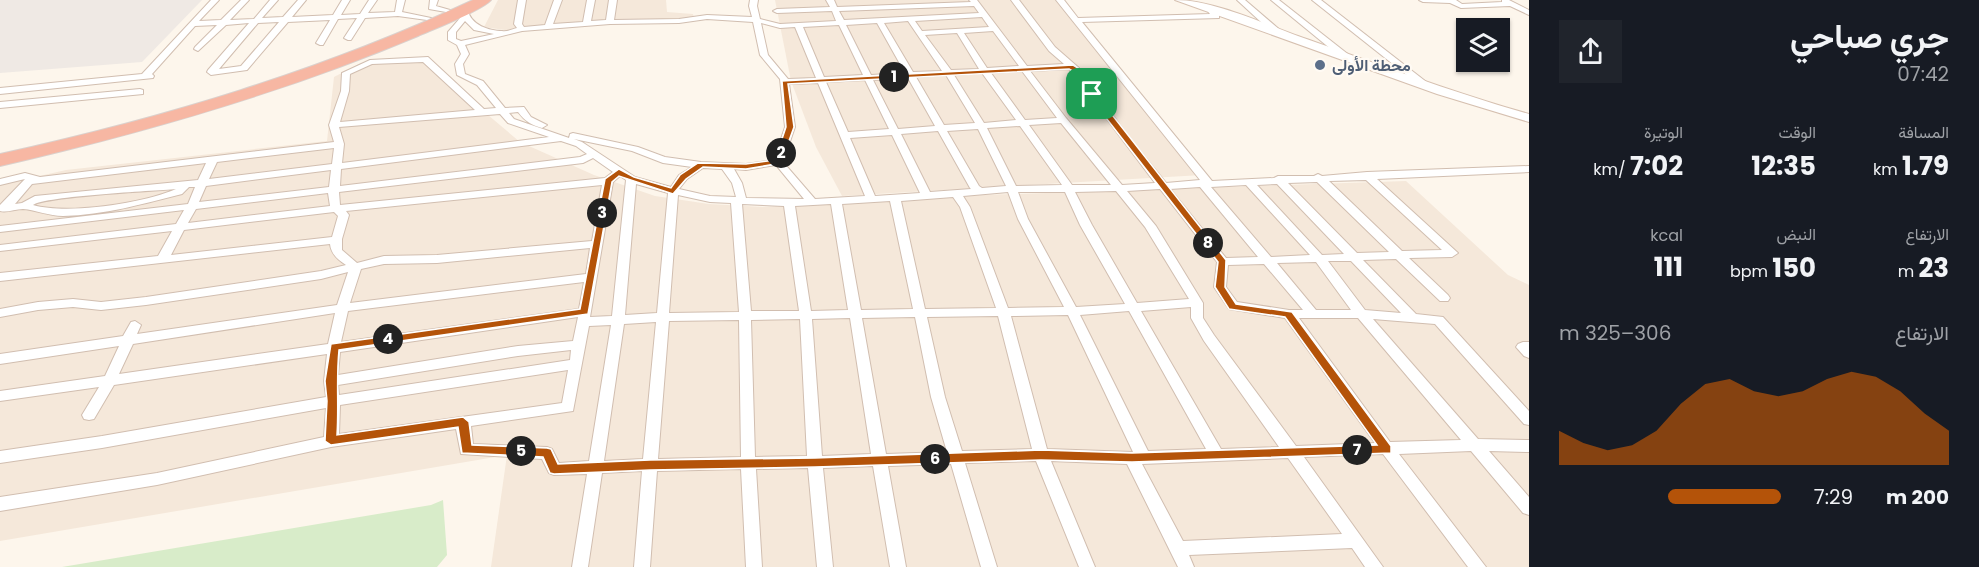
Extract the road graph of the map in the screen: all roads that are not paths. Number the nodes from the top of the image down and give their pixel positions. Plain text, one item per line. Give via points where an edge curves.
1 (215, 0) edge
2 (244, 0) edge
3 (274, 0) edge
4 (302, 0) edge
5 (346, 0) edge
6 (373, 0) edge
7 (401, 0) edge
8 (434, 0) edge
9 (484, 0) edge
10 (522, 0) edge
11 (558, 0) edge
12 (591, 0) edge
13 (613, 0) edge
14 (754, 0) edge
15 (830, 0) edge
16 (1015, 0) edge
17 (1060, 0) edge
18 (1180, 0) edge
19 (1241, 0) edge
20 (1275, 0) edge
21 (1316, 0) edge
22 (1423, 0) edge
23 (1504, 0) edge
24 (1520, 0) edge
25 (975, 2) edge
26 (1512, 4) junction
27 (1529, 4) edge
28 (834, 8) junction
29 (465, 9) edge
30 (1210, 9) junction
31 (446, 10) junction
32 (777, 11) dead end
33 (1529, 13) edge
34 (398, 14) junction
35 (984, 15) junction
36 (363, 16) junction
37 (335, 17) junction
38 (427, 18) junction
39 (910, 18) junction
40 (285, 20) junction
41 (756, 20) junction
42 (879, 20) junction
43 (1077, 20) junction
44 (256, 21) junction
45 (224, 22) junction
46 (610, 22) junction
47 (841, 22) junction
48 (192, 24) junction
49 (586, 25) junction
50 (798, 25) junction
51 (548, 28) junction
52 (522, 29) junction
53 (995, 29) junction
54 (959, 31) junction
55 (508, 32) junction
56 (1277, 32) junction
57 (921, 33) junction
58 (348, 38) dead end
59 (320, 44) dead end
60 (460, 44) junction
61 (198, 49) dead end
62 (1346, 57) junction
63 (1070, 66) junction
64 (1024, 69) junction
65 (985, 71) junction
66 (949, 74) junction
67 (910, 76) junction
68 (869, 78) junction
69 (821, 81) junction
70 (784, 82) junction
71 (1426, 86) junction
72 (0, 91) edge
73 (140, 92) dead end
74 (0, 105) edge
75 (499, 109) junction
76 (481, 111) junction
77 (1529, 118) edge
78 (1063, 120) junction
79 (1022, 122) junction
80 (334, 124) junction
81 (981, 125) junction
82 (942, 128) junction
83 (894, 131) junction
84 (845, 135) junction
85 (559, 139) junction
86 (339, 144) junction
87 (0, 149) edge
88 (593, 154) junction
89 (213, 159) junction
90 (663, 159) junction
91 (0, 160) edge
92 (778, 162) junction
93 (338, 165) junction
94 (701, 165) junction
95 (726, 167) junction
96 (1526, 171) edge
97 (625, 175) junction
98 (1366, 175) junction
99 (683, 177) junction
100 (1318, 177) junction
101 (1278, 179) junction
102 (34, 180) junction
103 (608, 181) junction
104 (1248, 181) junction
105 (0, 182) edge
106 (190, 183) junction
107 (202, 183) junction
108 (1205, 183) junction
109 (1163, 185) junction
110 (336, 188) junction
111 (1120, 188) junction
112 (1012, 189) junction
113 (1069, 189) junction
114 (673, 191) junction
115 (980, 192) junction
116 (956, 193) junction
117 (926, 195) junction
118 (895, 198) junction
119 (871, 199) junction
120 (738, 201) junction
121 (836, 201) junction
122 (812, 202) junction
123 (789, 203) junction
124 (25, 206) junction
125 (192, 206) junction
126 (336, 209) junction
127 (2, 210) edge
128 (0, 229) edge
129 (179, 229) junction
130 (337, 240) junction
131 (595, 244) junction
132 (1, 249) edge
133 (1398, 254) junction
134 (1355, 256) junction
135 (163, 258) junction
136 (1319, 258) junction
137 (1269, 261) junction
138 (1223, 262) junction
139 (356, 267) junction
140 (590, 277) junction
141 (0, 278) edge
142 (1444, 298) dead end
143 (1197, 303) junction
144 (342, 308) junction
145 (1132, 308) junction
146 (1003, 311) junction
147 (1072, 311) junction
148 (919, 312) junction
149 (0, 313) edge
150 (1288, 314) junction
151 (1313, 314) junction
152 (745, 315) junction
153 (856, 315) junction
154 (1361, 315) junction
155 (662, 316) junction
156 (806, 316) junction
157 (1411, 316) junction
158 (584, 317) junction
159 (618, 319) junction
160 (135, 325) dead end
161 (127, 342) junction
162 (578, 345) junction
163 (334, 347) junction
164 (1529, 347) edge
165 (1529, 353) edge
166 (0, 359) edge
167 (575, 364) junction
168 (109, 381) junction
169 (331, 381) junction
170 (0, 396) edge
171 (333, 401) junction
172 (89, 415) dead end
173 (1529, 420) edge
174 (463, 422) junction
175 (331, 441) junction
176 (1476, 445) junction
177 (1529, 446) edge
178 (1387, 449) junction
179 (1292, 451) junction
180 (1216, 453) junction
181 (1041, 455) junction
182 (1137, 457) junction
183 (0, 458) edge
184 (957, 459) junction
185 (880, 460) junction
186 (815, 462) junction
187 (748, 464) junction
188 (650, 465) junction
189 (593, 468) junction
190 (0, 504) edge
191 (1529, 508) edge
192 (1356, 541) junction
193 (1178, 548) junction
194 (579, 567) edge
195 (642, 567) edge
196 (754, 567) edge
197 (825, 567) edge
198 (898, 567) edge
199 (990, 567) edge
200 (1087, 567) edge
201 (1186, 567) edge
202 (1374, 567) edge
203 (1478, 567) edge

1 - 48 street
2 - 45 street
3 - 44 street
4 - 40 street
5 - 37 street
6 - 36 street
7 - 34 street
8 - 31 street via 432,7
9 - 29 highway
10 - 52 street via 518,24
11 - 51 street
12 - 49 street
13 - 46 street
14 - 41 street
15 - 28 street
16 - 63 street
17 - 43 street
18 - 30 main road
19 - 56 street
20 - 62 street
21 - 71 street
22 - 26 street via 1461,6
23 - 26 street
24 - 27 street
25 - 28 street
25 - 35 street
26 - 33 street
28 - 32 street
28 - 47 street
29 - 31 highway
29 - 55 street via 477,28
29 - 60 street via 452,32 452,40
29 - 91 highway via 360,54 241,95
30 - 43 street via 1216,16
30 - 56 main road
31 - 38 highway
34 - 36 street
34 - 38 street
35 - 39 street
35 - 53 street
36 - 37 street
36 - 58 street
37 - 40 street
37 - 59 street
38 - 87 highway via 242,86
39 - 42 street
39 - 57 street
40 - 44 street
40 - 44 street via 244,68 212,72
41 - 46 street via 707,17
41 - 50 street via 780,26
41 - 70 street via 764,55
42 - 47 street
42 - 67 street
43 - 108 street
44 - 45 street
45 - 48 street
45 - 61 street
46 - 49 street
47 - 50 street
47 - 68 street
48 - 72 street via 147,76
49 - 51 street
50 - 69 street
51 - 52 street
52 - 55 street
53 - 54 street
53 - 64 street
54 - 57 street
54 - 65 street
55 - 60 street
56 - 62 main road
57 - 66 street
60 - 75 street via 465,54 459,64 461,75 480,83
62 - 71 main road
63 - 64 street
63 - 109 street
64 - 65 street
64 - 78 street
65 - 66 street
65 - 79 street
66 - 67 street
66 - 81 street
67 - 68 street
67 - 82 street
68 - 69 street
68 - 83 street
69 - 70 street
69 - 84 street
70 - 92 street via 790,127
71 - 77 main road
73 - 74 street
75 - 76 street
75 - 85 street via 511,122
75 - 90 street via 520,109 528,119 576,138 635,149
76 - 80 street
76 - 80 street via 425,59 370,62 346,73 345,91
78 - 79 street
78 - 111 street
79 - 81 street
79 - 113 street
80 - 86 street
81 - 82 street
81 - 112 street
82 - 83 street
82 - 115 street
83 - 84 street
83 - 117 street
84 - 119 street
85 - 88 street via 579,144
85 - 93 street
86 - 89 street
86 - 93 street
88 - 97 street
88 - 110 street via 583,160
89 - 102 street
89 - 107 street
90 - 94 street
90 - 99 street
92 - 95 street
92 - 122 street
93 - 107 street
93 - 110 street
94 - 95 street
94 - 99 street
95 - 120 street via 741,191
96 - 98 street
97 - 103 street
97 - 114 street
97 - 159 street
98 - 100 street
98 - 133 street via 1452,253
99 - 114 street
100 - 101 street
100 - 133 street
101 - 104 street
101 - 134 street
102 - 105 street via 35,177 25,176
102 - 127 street
103 - 126 street
103 - 131 street
104 - 108 street
104 - 136 street
106 - 107 street
106 - 124 street via 35,199
106 - 124 street via 178,192 127,204 58,212 38,212
107 - 125 street
108 - 109 street
108 - 137 street
109 - 111 street
109 - 138 street
110 - 125 street
110 - 126 street
111 - 113 street
111 - 143 street via 1150,226
112 - 113 street
112 - 115 street
112 - 147 street via 1023,219
113 - 145 street
114 - 120 street
114 - 155 street
115 - 116 street
116 - 117 street
116 - 146 street via 965,207
117 - 118 street
118 - 119 street
118 - 148 street
119 - 121 street
120 - 123 street
120 - 152 street
121 - 122 street
121 - 153 street
122 - 123 street
123 - 156 street
124 - 127 street
125 - 128 street
125 - 129 street
126 - 129 street
126 - 130 street via 345,215
129 - 132 street
129 - 135 street
130 - 135 street
130 - 139 street via 339,256
131 - 139 street via 437,259 384,260
131 - 140 street
133 - 134 street
133 - 142 street
134 - 136 street
134 - 157 street
135 - 141 street
136 - 137 street
136 - 154 street
137 - 138 street
137 - 151 street
138 - 150 street via 1220,287 1233,306
139 - 144 street
139 - 149 street via 146,301 101,306 73,303
140 - 144 street
140 - 158 street
143 - 145 street
143 - 179 street via 1197,318 1209,338
144 - 161 street
144 - 163 street
145 - 147 street
145 - 180 street
146 - 147 street
146 - 148 street
146 - 181 street
147 - 182 street
148 - 153 street
148 - 184 street
150 - 151 street
150 - 178 street
151 - 154 street
152 - 155 street
152 - 156 street
152 - 187 street
153 - 156 street
153 - 185 street
154 - 157 street
154 - 176 street
155 - 159 street
155 - 188 street
156 - 186 street
157 - 173 street via 1439,320
158 - 159 street
158 - 162 street
158 - 163 street
159 - 189 street
160 - 161 street
161 - 166 street
161 - 168 street
162 - 167 street
162 - 169 street
163 - 168 street
163 - 169 street
164 - 165 street via 1523,347
167 - 171 street
167 - 174 street via 568,407
168 - 170 street
168 - 172 street
169 - 171 street
171 - 175 street
171 - 183 street
174 - 175 street
174 - 189 street via 466,450 547,453 554,470
175 - 190 street via 157,479
176 - 177 street
176 - 178 street
176 - 191 street
178 - 179 street
178 - 203 street
179 - 180 street
179 - 192 street
180 - 182 street
181 - 182 street
181 - 184 street
181 - 200 street
182 - 193 street
184 - 185 street
184 - 199 street
185 - 186 street
185 - 198 street
186 - 187 street
186 - 197 street
187 - 188 street
187 - 196 street
188 - 189 street
188 - 195 street
189 - 194 street
192 - 193 street
192 - 202 street
193 - 201 street

